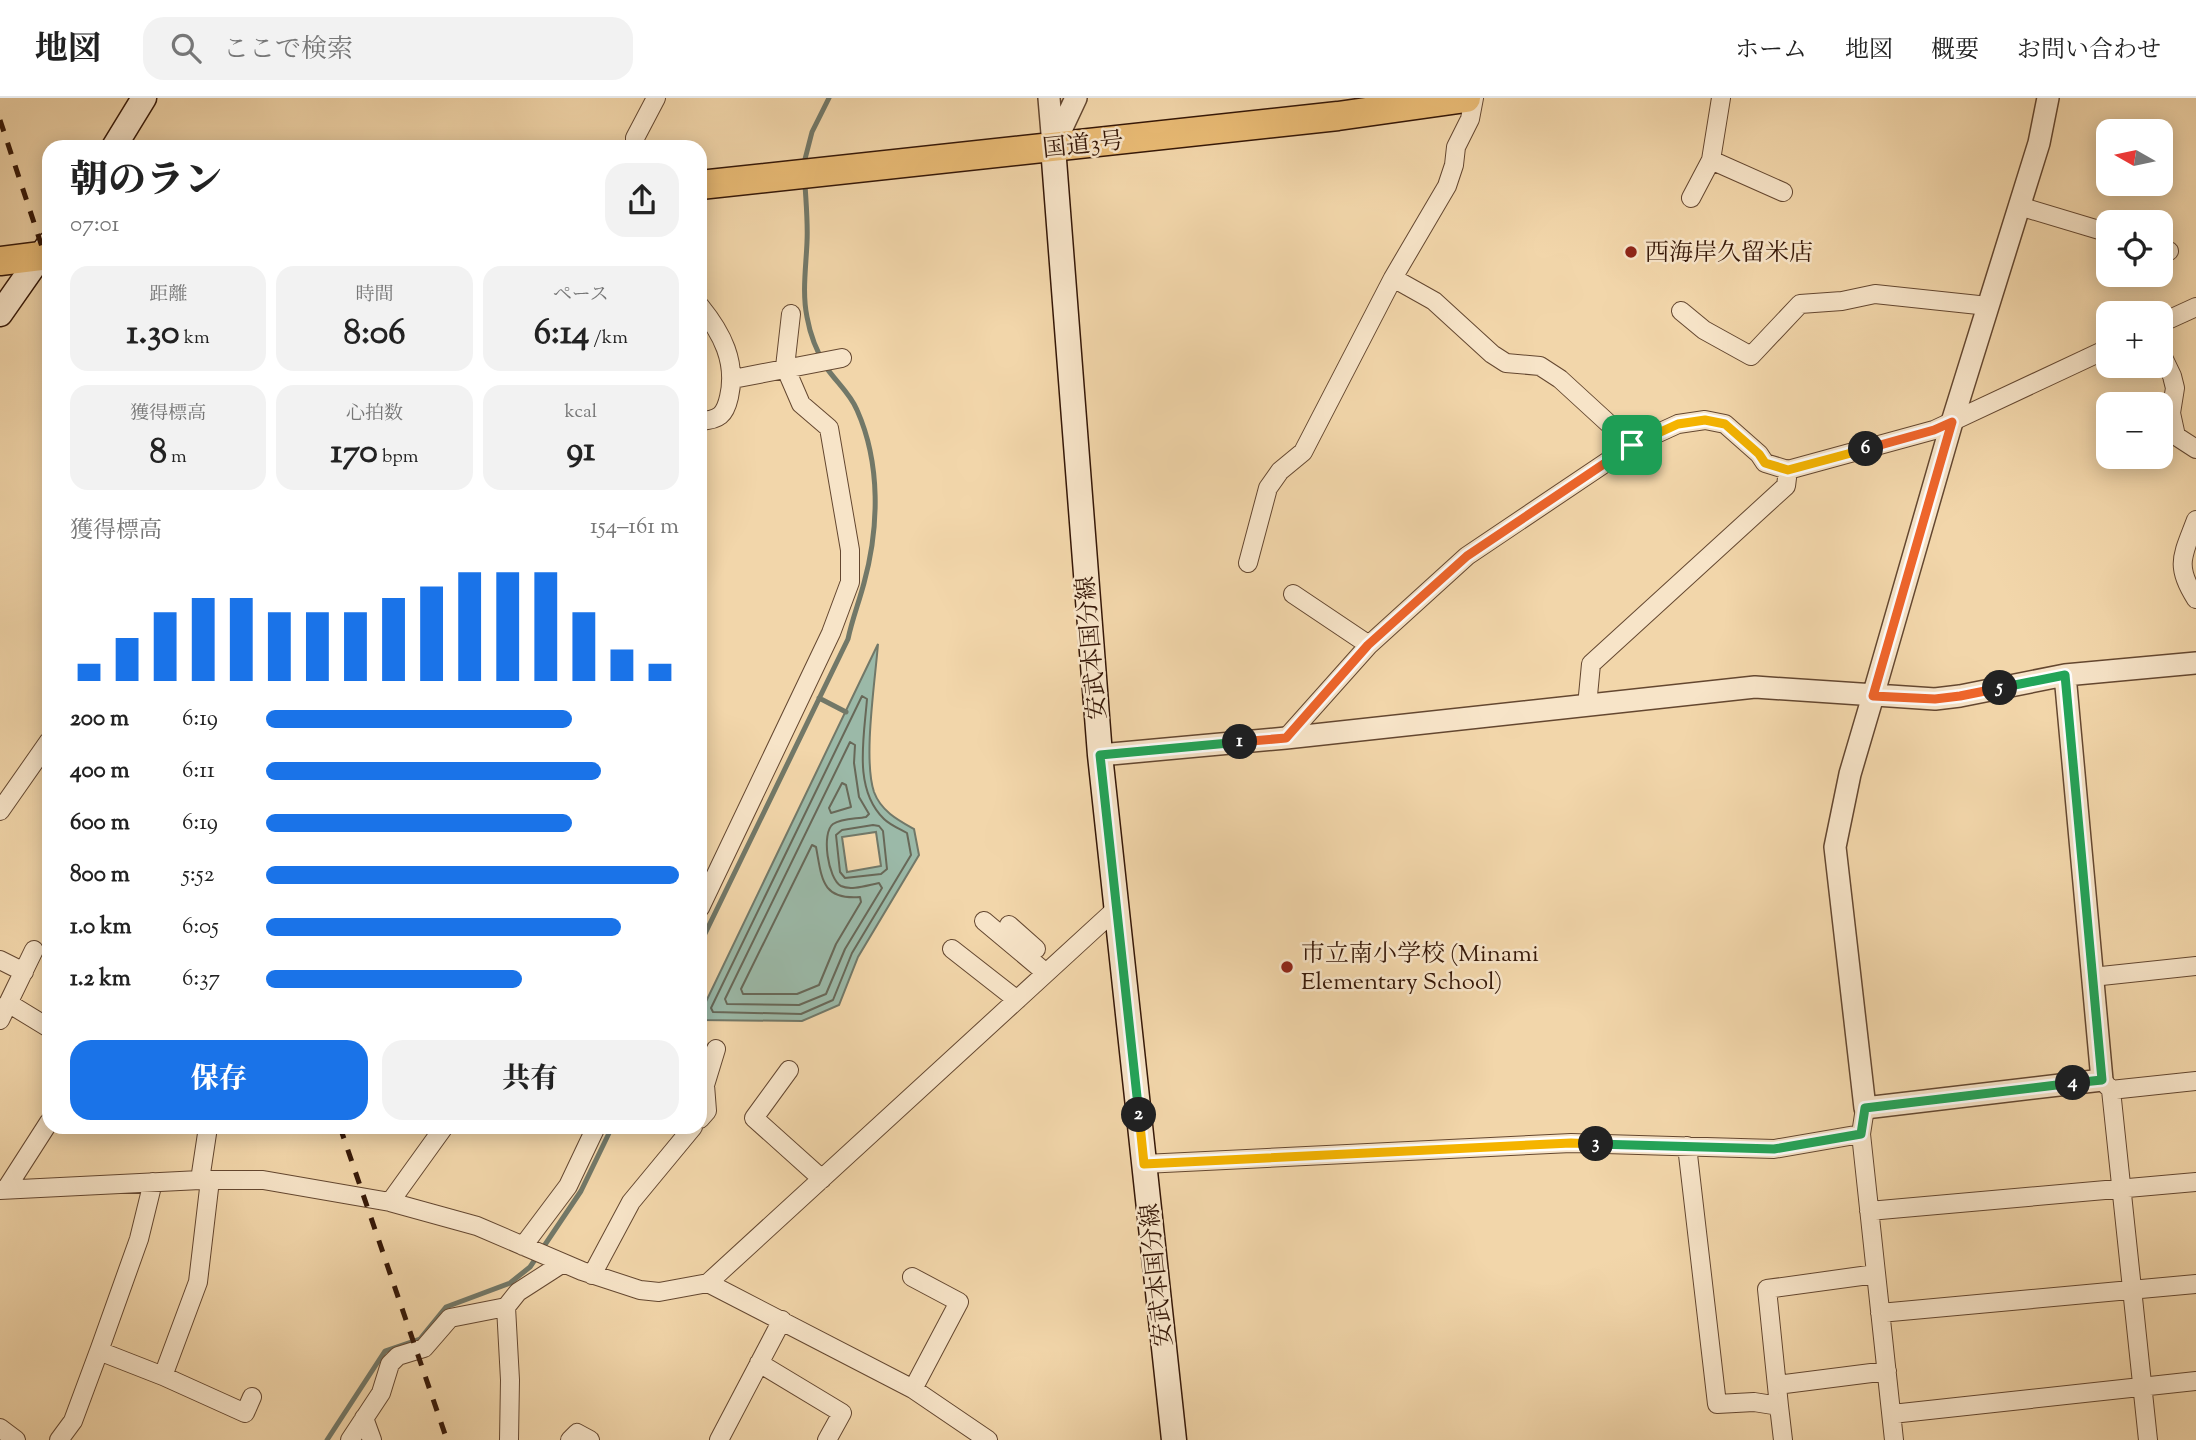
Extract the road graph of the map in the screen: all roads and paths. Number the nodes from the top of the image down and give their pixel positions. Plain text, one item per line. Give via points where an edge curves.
1 (144, 98) edge
2 (656, 98) edge
3 (1049, 98) edge
4 (1076, 98) edge
5 (1466, 98) edge
6 (1474, 98) edge
7 (1721, 98) edge
8 (2048, 98) edge
9 (1340, 107) edge
10 (118, 140) edge
11 (635, 140) edge
12 (1053, 147) junction
13 (1711, 160) junction
14 (707, 184) edge
15 (1783, 192) dead end
16 (1692, 198) dead end
17 (2019, 206) junction
18 (2096, 229) edge
19 (42, 253) edge
20 (42, 256) edge
21 (0, 261) edge
22 (1393, 278) junction
23 (1988, 306) junction
24 (2196, 307) edge
25 (1681, 311) dead end
26 (0, 314) edge
27 (707, 314) edge
28 (791, 314) dead end
29 (2173, 318) edge
30 (2096, 354) edge
31 (842, 358) dead end
32 (785, 368) junction
33 (2172, 378) edge
34 (733, 379) junction
35 (707, 421) edge
36 (1952, 422) junction
37 (1632, 445) junction
38 (2196, 449) edge
39 (1788, 470) junction
40 (2196, 520) edge
41 (1248, 563) dead end
42 (1293, 594) dead end
43 (2196, 599) edge
44 (1368, 645) junction
45 (2196, 663) edge
46 (2065, 675) junction
47 (1873, 696) junction
48 (1587, 706) junction
49 (1286, 738) junction
50 (42, 751) edge
51 (1100, 755) junction
52 (0, 811) edge
53 (707, 877) edge
54 (1116, 909) junction
55 (984, 921) dead end
56 (1009, 925) dead end
57 (952, 949) dead end
58 (34, 950) dead end
59 (0, 960) edge
60 (2196, 966) edge
61 (1050, 969) junction
62 (23, 972) junction
63 (2092, 977) junction
64 (1017, 1000) junction
65 (9, 1003) junction
66 (0, 1020) edge
67 (42, 1024) edge
68 (716, 1049) dead end
69 (789, 1070) dead end
70 (707, 1078) edge
71 (2196, 1081) edge
72 (2107, 1085) junction
73 (1865, 1108) junction
74 (42, 1132) edge
75 (208, 1134) edge
76 (439, 1134) edge
77 (593, 1134) edge
78 (687, 1134) edge
79 (1861, 1134) junction
80 (1687, 1146) junction
81 (1144, 1164) junction
82 (822, 1179) junction
83 (205, 1180) junction
84 (153, 1182) junction
85 (2196, 1182) edge
86 (3, 1189) edge
87 (2121, 1190) junction
88 (390, 1202) junction
89 (1869, 1211) junction
90 (523, 1246) junction
91 (563, 1263) junction
92 (1876, 1274) junction
93 (592, 1275) junction
94 (912, 1278) dead end
95 (708, 1283) junction
96 (2196, 1284) edge
97 (2132, 1291) junction
98 (506, 1307) junction
99 (1881, 1313) junction
100 (782, 1320) junction
101 (99, 1352) junction
102 (759, 1363) junction
103 (1887, 1371) junction
104 (163, 1376) junction
105 (2196, 1381) edge
106 (1777, 1385) junction
107 (2142, 1386) junction
108 (914, 1390) junction
109 (252, 1398) dead end
110 (1779, 1406) junction
111 (1892, 1414) junction
112 (364, 1419) junction
113 (0, 1428) edge
114 (16, 1440) edge
115 (59, 1440) edge
116 (350, 1440) edge
117 (372, 1440) edge
118 (509, 1440) edge
119 (570, 1440) edge
120 (590, 1440) edge
121 (719, 1440) edge
122 (827, 1440) edge
123 (988, 1440) edge
124 (1174, 1440) edge
125 (1783, 1440) edge
126 (1894, 1440) edge
127 (2148, 1440) edge

1 - 10 main road
2 - 11 street
3 - 12 street
4 - 12 street
5 - 9 highway, 国道3号
6 - 22 street via 1447,186
7 - 13 street
8 - 17 street
9 - 12 highway, 国道3号
12 - 14 highway, 国道3号
12 - 51 main road, 安武本国分線
13 - 15 street
13 - 16 street
17 - 18 street
17 - 23 street
19 - 21 highway
20 - 26 main road
22 - 37 street via 1434,301 1506,363 1540,366 1560,379
22 - 41 street via 1303,452 1268,488
23 - 25 street via 1875,294 1800,304 1751,356 1704,330
23 - 36 street
24 - 29 street
27 - 34 street via 727,347
28 - 32 street
30 - 36 street
31 - 32 street
32 - 34 street
32 - 53 street via 801,404 829,428 850,550 850,582 831,633
33 - 38 street via 2171,413 2176,436
34 - 35 street via 726,411 715,421
36 - 39 street
36 - 47 street
37 - 39 street via 1678,424 1705,420 1725,424 1765,463
37 - 44 street via 1467,556
39 - 48 street via 1786,486 1591,664
40 - 43 street via 2182,558 2184,579
42 - 44 street
44 - 49 street
45 - 46 street
46 - 47 street via 1935,699
46 - 63 street
47 - 48 street via 1755,687
47 - 73 street via 1835,848
48 - 49 street
49 - 51 street
50 - 52 street
51 - 54 main road, 安武本国分線
54 - 61 street
54 - 81 main road, 安武本国分線
55 - 61 street
56 - 61 street
57 - 64 street
58 - 62 street
59 - 62 street
60 - 63 street
61 - 64 street
62 - 65 street
63 - 72 street
64 - 82 street
65 - 66 street
65 - 67 street
68 - 70 street
69 - 82 street via 754,1118
71 - 72 street
72 - 73 street
72 - 87 street
73 - 79 street
74 - 86 street
75 - 83 street
76 - 88 street
77 - 90 street via 568,1186
78 - 93 street via 631,1202
79 - 80 street via 1774,1149
79 - 89 street
80 - 81 street via 1571,1143
80 - 110 street via 1717,1404
81 - 124 main road, 安武本国分線
82 - 95 street
83 - 84 street
83 - 88 street via 263,1180
83 - 104 street via 198,1282
84 - 86 street
84 - 101 street via 139,1239
85 - 87 street
87 - 89 street
87 - 97 street
88 - 90 street via 477,1226
89 - 92 street
90 - 91 street
91 - 93 street
91 - 98 street via 518,1292
92 - 99 street
92 - 106 street via 1767,1289
93 - 95 street via 659,1292
94 - 108 street via 959,1302
95 - 100 street
96 - 97 street
97 - 99 street
97 - 107 street
98 - 112 street via 450,1318 424,1348 398,1356
98 - 118 street
99 - 103 street
100 - 102 street
100 - 108 street
101 - 104 street
101 - 115 street via 73,1422
102 - 121 street
102 - 122 street via 842,1413
103 - 106 street
103 - 111 street
104 - 109 street via 245,1413
105 - 107 street
106 - 110 street
107 - 111 street
107 - 127 street
108 - 123 street
110 - 125 street
111 - 126 street
112 - 116 street
112 - 117 street
113 - 114 street
119 - 120 street via 577,1433

